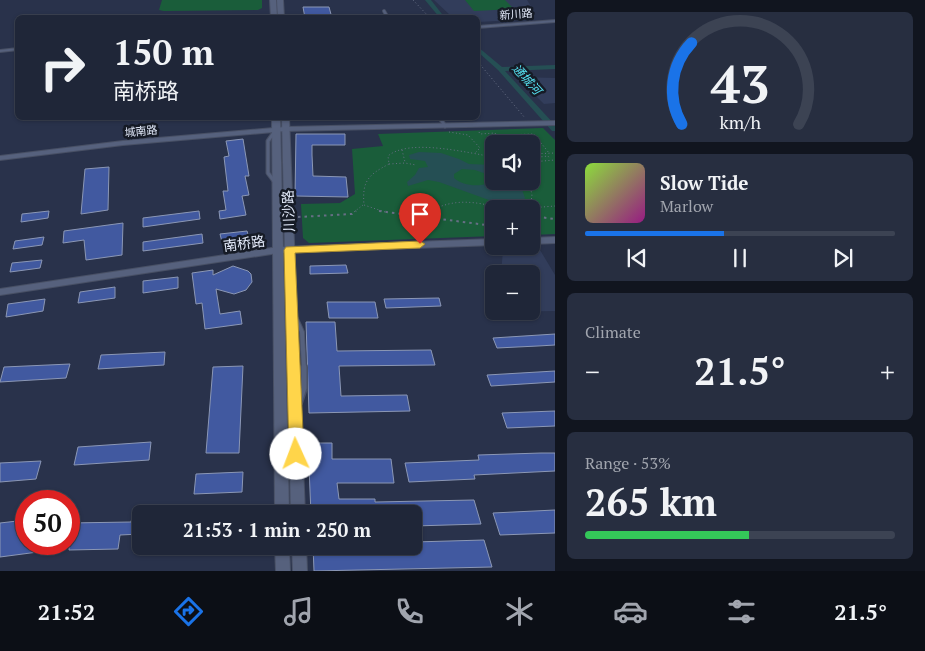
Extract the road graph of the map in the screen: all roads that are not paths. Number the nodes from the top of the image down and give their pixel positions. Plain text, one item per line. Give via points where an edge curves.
1 (273, 0) edge
2 (280, 0) edge
3 (384, 11) dead end
4 (274, 15) edge
5 (281, 15) edge
6 (386, 15) edge
7 (555, 21) edge
8 (480, 27) edge
9 (15, 49) edge
10 (0, 51) edge
11 (276, 120) edge
12 (285, 120) edge
13 (441, 120) edge
14 (555, 123) edge
15 (445, 126) junction
16 (285, 129) junction
17 (276, 130) junction
18 (0, 158) edge
19 (555, 240) edge
20 (540, 241) edge
21 (485, 242) edge
22 (284, 250) junction
23 (0, 292) edge
24 (282, 505) edge
25 (298, 505) edge
26 (282, 555) edge
27 (299, 555) edge
28 (283, 571) edge
29 (300, 571) edge

1 - 4 main road
2 - 5 main road
3 - 6 lane
7 - 8 street, 新川路
9 - 10 street
11 - 17 main road, 川沙路
12 - 16 main road, 川沙路
13 - 15 lane
14 - 15 street, 城南路
15 - 16 street, 城南路
16 - 17 street, 城南路
16 - 22 main road, 川沙路 via 288,218
17 - 18 street, 城南路 via 123,143
17 - 22 main road, 川沙路 via 277,184
19 - 20 street
21 - 22 street, 南桥路
22 - 23 street, 南桥路
22 - 24 main road, 川沙路
22 - 25 main road, 川沙路 via 292,310
26 - 28 main road
27 - 29 main road

